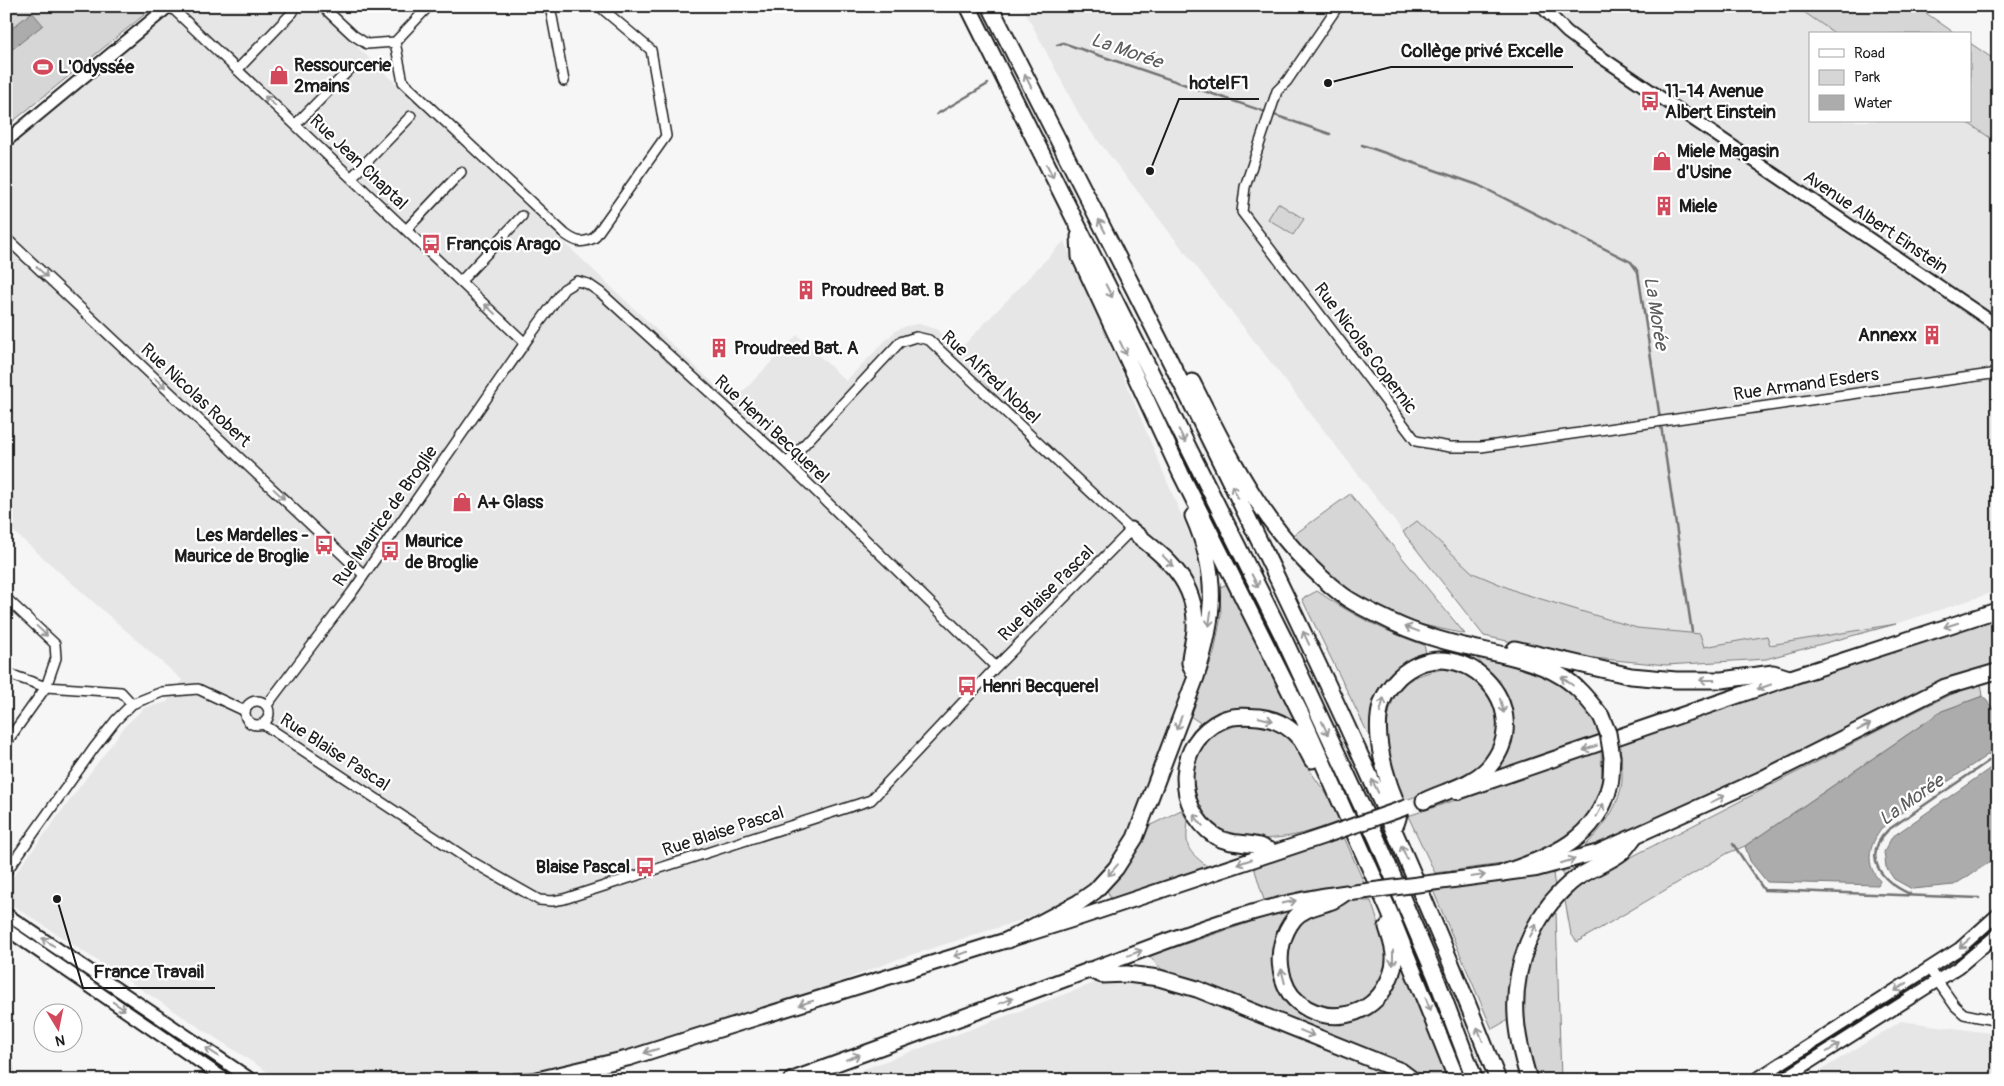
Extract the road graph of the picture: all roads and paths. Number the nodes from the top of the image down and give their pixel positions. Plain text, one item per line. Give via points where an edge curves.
1 (169, 6) edge
2 (322, 6) edge
3 (429, 6) edge
4 (550, 6) edge
5 (599, 6) edge
6 (968, 6) edge
7 (990, 6) edge
8 (1338, 6) edge
9 (1541, 6) edge
10 (293, 12) dead end
11 (395, 42) junction
12 (351, 68) dead end
13 (237, 70) junction
14 (564, 81) dead end
15 (411, 116) dead end
16 (296, 124) junction
17 (6, 141) edge
18 (461, 172) dead end
19 (352, 177) junction
20 (522, 216) dead end
21 (406, 230) junction
22 (1079, 232) junction
23 (6, 238) edge
24 (461, 281) junction
25 (1140, 301) junction
26 (1998, 326) edge
27 (525, 343) junction
28 (1998, 374) edge
29 (1620, 427) joint
30 (786, 463) junction
31 (1181, 474) junction
32 (1131, 530) junction
33 (364, 575) junction
34 (6, 598) edge
35 (1998, 610) edge
36 (1458, 644) junction
37 (996, 667) junction
38 (1998, 670) edge
39 (6, 673) edge
40 (1196, 677) junction
41 (1789, 678) junction
42 (46, 687) junction
43 (132, 704) junction
44 (267, 705) junction
45 (245, 711) junction
46 (263, 724) junction
47 (6, 743) edge
48 (1327, 771) junction
49 (1424, 801) junction
50 (1395, 830) junction
51 (1634, 837) junction
52 (1273, 852) junction
53 (6, 872) edge
54 (1503, 873) junction
55 (1348, 893) junction
56 (1389, 910) junction
57 (6, 914) edge
58 (1998, 914) edge
59 (6, 929) edge
60 (1998, 934) edge
61 (1008, 940) junction
62 (1929, 969) junction
63 (1089, 970) junction
64 (1938, 981) junction
65 (1998, 1022) edge
66 (6, 1053) edge
67 (224, 1079) edge
68 (538, 1079) edge
69 (9, 1080) edge
70 (252, 1080) edge
71 (514, 1080) edge
72 (791, 1080) edge
73 (1413, 1080) edge
74 (1457, 1080) edge
75 (1475, 1080) edge
76 (1498, 1080) edge
77 (1530, 1080) edge
78 (1755, 1080) edge
79 (1782, 1080) edge

1 - 13 street, Rue Jean Chaptal
1 - 17 main road
2 - 11 street via 367,44
3 - 11 street
4 - 14 street
5 - 11 street via 651,50 666,136 594,238 585,242 575,242 564,234 402,82
6 -> 22 highway
25 -> 7 highway
8 - 29 street, Rue Nicolas Copernic via 1277,91 1244,186 1242,212 1416,441 1450,447 1482,447
9 - 26 main road, Avenue Albert Einstein via 1567,32 1595,53
10 - 13 street
12 - 16 street
16 -> 13 street, Rue Jean Chaptal
15 - 19 street
16 - 19 street, Rue Jean Chaptal
18 - 21 street
19 - 21 street, Rue Jean Chaptal
20 - 24 street
21 - 24 street, Rue Jean Chaptal
22 -> 31 highway via 1080,257
22 -> 75 highway via 1283,637 1436,975
23 -> 33 street, Rue Nicolas Robert
27 -> 24 street, Rue Jean Chaptal
36 -> 25 highway via 1386,619 1343,596 1306,563 1274,527 1252,494 1154,309
50 -> 25 highway via 1300,624
27 - 30 street, Rue Henri Becquerel via 564,289 577,281 588,284
27 - 33 street, Rue Maurice de Broglie
28 - 29 street, Rue Armand Esders
30 - 32 street, Rue Alfred Nobel via 900,342 916,336 929,340
30 - 37 street, Rue Henri Becquerel
31 -> 40 highway via 1184,497 1207,553 1212,581 1211,617
31 - 48 highway
32 - 37 street, Rue Blaise Pascal
32 -> 40 highway via 1169,560 1186,585 1195,613 1190,661
33 - 44 street, Rue Maurice de Broglie
34 -> 42 street via 55,644 56,658
35 -> 41 main road
41 -> 36 highway via 1773,673 1722,680 1631,676 1473,641
54 -> 36 highway, bridge via 1552,854 1587,830 1602,809 1610,783 1612,758 1608,733 1601,716 1583,692 1560,676 1526,661
37 - 46 street, Rue Blaise Pascal via 871,800 652,872 552,901 539,900 469,860
51 -> 38 main road via 1759,780 1944,687
39 - 42 street
40 -> 61 highway via 1135,838 1116,868 1095,891 1078,903
41 -> 49 main road via 1436,800
42 - 43 street via 120,692
42 - 47 street
43 - 45 street via 162,692 198,689
43 - 53 street via 94,748
44 - 45 street via 260,701 252,702
44 - 46 street via 270,716
45 - 46 street via 248,722
52 -> 48 highway via 1217,837 1192,813 1185,793 1185,770 1193,747 1205,732 1222,720 1245,715 1267,718 1286,725 1301,740 1316,766
48 - 56 highway
50 -> 49 highway via 1399,813 1384,770 1378,730 1382,702 1393,682 1408,669 1432,661 1456,662 1477,671 1498,692 1504,712 1504,736 1499,752 1480,775
49 - 52 main road, bridge
76 -> 50 highway
54 -> 51 main road via 1554,866
77 -> 51 highway via 1516,1016 1526,946 1552,901 1587,870 1621,853
52 -> 61 main road
55 -> 54 main road, bridge
56 -> 55 highway via 1386,925 1394,961 1389,980 1378,998 1362,1010 1341,1016 1318,1013 1297,1002 1284,983 1279,960 1283,939 1295,918 1308,909
63 -> 55 main road via 1277,904
56 -> 74 highway
70 -> 57 main road
58 -> 62 main road via 1959,949
59 -> 67 main road
60 - 64 main road
61 -> 68 main road via 629,1058
62 - 64 street
62 -> 78 main road
72 -> 63 main road
63 -> 73 highway via 1159,978 1197,989 1401,1072
64 - 65 street via 1964,1014
79 -> 64 main road
66 - 69 street
68 - 71 main road

